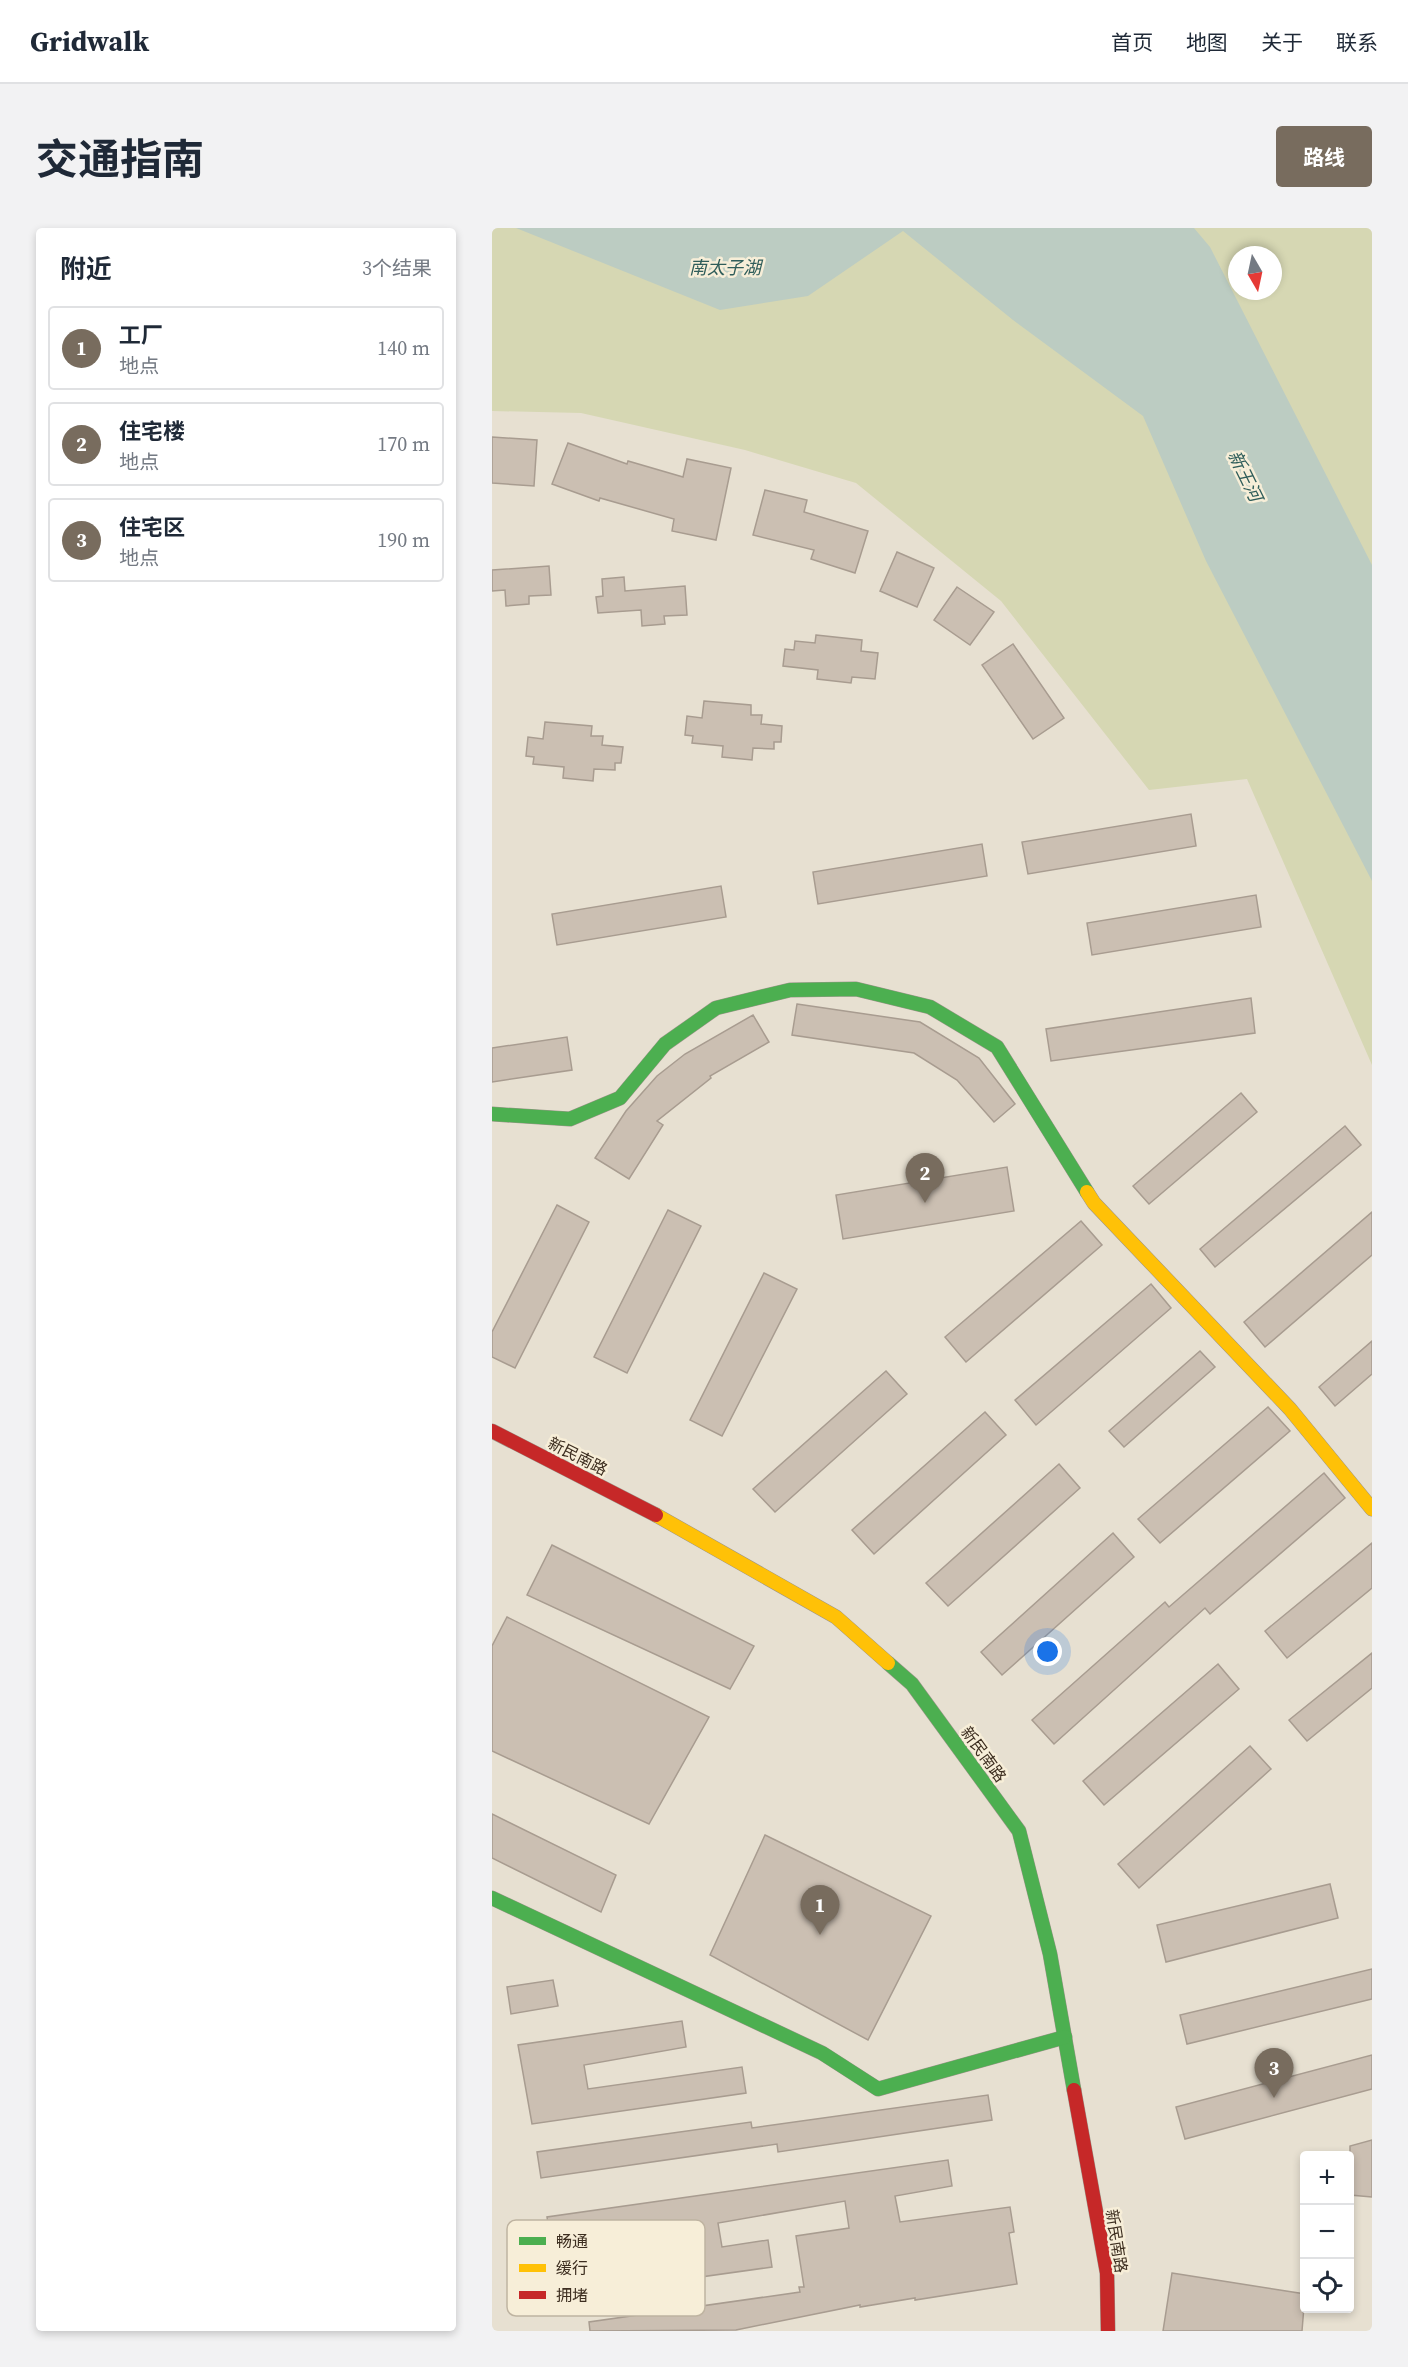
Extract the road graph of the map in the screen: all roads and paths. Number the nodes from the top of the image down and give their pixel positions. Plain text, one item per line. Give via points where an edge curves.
1 (492, 1114) edge
2 (492, 1431) edge
3 (1372, 1509) edge
4 (492, 1898) edge
5 (1065, 2037) junction
6 (1108, 2331) edge

1 - 3 street via 570,1119 620,1098 665,1044 716,1008 790,990 856,989 930,1006 997,1047 1094,1203 1290,1409
2 - 5 street, 新民南路 via 670,1522 836,1617 912,1684 1018,1831 1050,1954
4 - 5 street via 822,2053 878,2088
5 - 6 street, 新民南路 via 1107,2273

